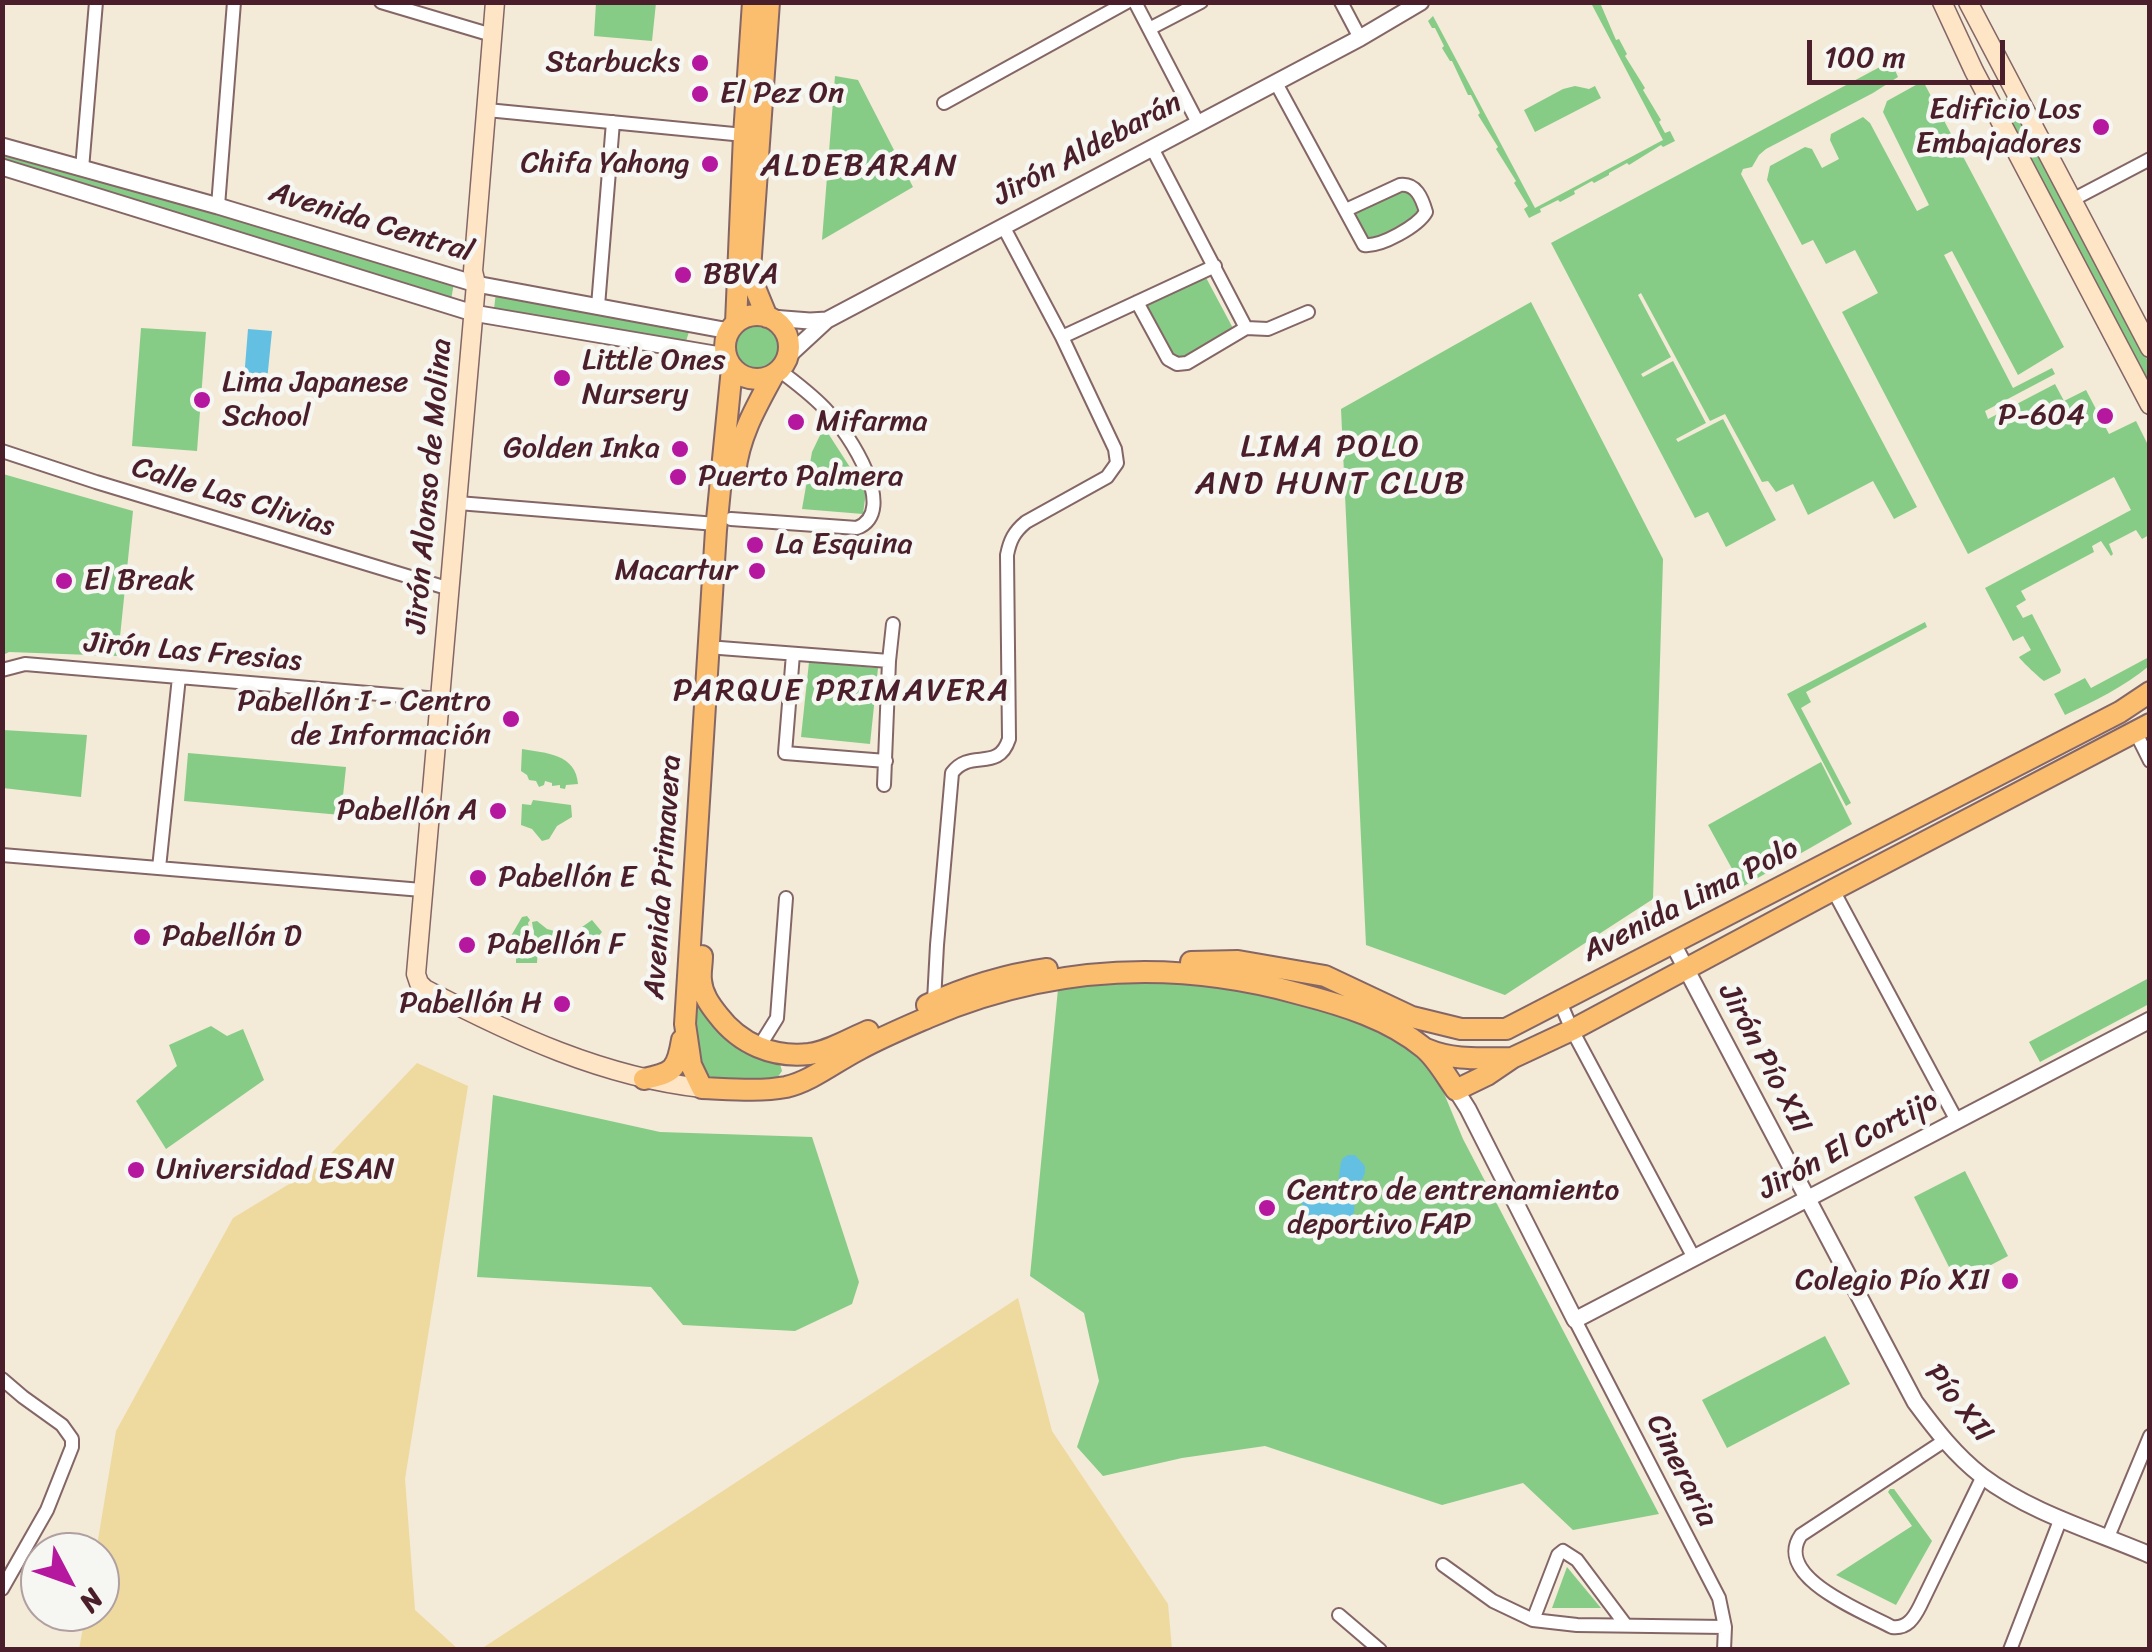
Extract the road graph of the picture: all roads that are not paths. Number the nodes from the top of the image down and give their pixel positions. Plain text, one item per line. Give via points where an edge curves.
1 (96, 2) edge
2 (234, 2) edge
3 (382, 2) edge
4 (495, 2) edge
5 (754, 2) edge
6 (769, 2) edge
7 (1127, 2) edge
8 (1135, 2) edge
9 (1201, 2) edge
10 (1341, 2) edge
11 (1422, 2) edge
12 (1942, 2) edge
13 (1968, 2) edge
14 (1149, 29) junction
15 (492, 36) junction
16 (1360, 38) junction
17 (1276, 83) junction
18 (944, 103) dead end
19 (487, 110) junction
20 (613, 122) junction
21 (1198, 124) junction
22 (736, 134) junction
23 (1152, 148) junction
24 (4, 158) edge
25 (2150, 159) edge
26 (82, 169) junction
27 (2072, 200) junction
28 (218, 206) junction
29 (1346, 210) junction
30 (1003, 226) junction
31 (1215, 266) junction
32 (476, 284) junction
33 (1137, 302) junction
34 (598, 306) junction
35 (1308, 312) dead end
36 (473, 313) junction
37 (769, 318) junction
38 (827, 320) junction
39 (694, 326) junction
40 (733, 327) junction
41 (1246, 328) junction
42 (1062, 337) junction
43 (2150, 348) edge
44 (690, 350) junction
45 (729, 362) junction
46 (780, 367) junction
47 (2150, 406) edge
48 (2, 451) edge
49 (458, 503) junction
50 (724, 521) junction
51 (450, 588) junction
52 (893, 624) dead end
53 (720, 648) junction
54 (794, 654) junction
55 (889, 661) junction
56 (2, 670) edge
57 (179, 677) junction
58 (2150, 692) edge
59 (439, 700) junction
60 (2143, 729) edge
61 (2150, 761) edge
62 (886, 762) junction
63 (884, 785) dead end
64 (1890, 831) junction
65 (1903, 854) junction
66 (2, 855) edge
67 (159, 868) junction
68 (422, 890) junction
69 (1833, 890) junction
70 (786, 898) dead end
71 (1674, 944) junction
72 (1685, 969) junction
73 (934, 1002) junction
74 (1560, 1002) junction
75 (2150, 1020) edge
76 (684, 1024) junction
77 (1572, 1030) junction
78 (759, 1047) junction
79 (1425, 1049) junction
80 (780, 1054) junction
81 (1512, 1058) junction
82 (644, 1079) junction
83 (702, 1088) junction
84 (766, 1088) junction
85 (1456, 1090) junction
86 (1957, 1120) junction
87 (1807, 1200) junction
88 (1694, 1258) junction
89 (1574, 1320) junction
90 (2, 1379) edge
91 (2150, 1436) edge
92 (1944, 1441) junction
93 (1983, 1476) junction
94 (2061, 1518) junction
95 (2108, 1537) junction
96 (2150, 1556) edge
97 (1444, 1565) dead end
98 (2, 1590) edge
99 (1339, 1615) dead end
100 (1532, 1620) junction
101 (1625, 1624) junction
102 (1725, 1627) junction
103 (1380, 1650) edge
104 (1724, 1650) edge
105 (2010, 1650) edge

1 - 26 street
2 - 28 street
3 - 15 street
4 - 15 main road, Jirón Alonso de Molina
5 - 22 main road
6 - 37 main road via 750,270
7 - 18 street
8 - 14 street
9 - 14 street
10 - 16 street
11 - 16 street, Jirón Aldebarán
12 - 47 main road
13 - 27 main road
14 - 21 street
15 - 19 main road, Jirón Alonso de Molina
16 - 17 street, Jirón Aldebarán
17 - 21 street, Jirón Aldebarán
17 - 29 street
19 - 20 street
19 - 32 main road, Jirón Alonso de Molina
20 - 22 street
20 - 34 street
21 - 23 street, Jirón Aldebarán
22 - 40 main road
23 - 30 street, Jirón Aldebarán
23 - 31 street
24 - 26 street, Avenida Central
24 - 36 street, Avenida Central
25 - 27 street
26 - 28 street, Avenida Central
27 - 43 main road
28 - 32 street, Avenida Central
29 - 29 street via 1369,246 1418,223 1426,212 1406,184
30 - 38 street, Jirón Aldebarán
30 - 42 street
31 - 33 street
31 - 41 street
32 - 34 street, Avenida Central
32 - 36 main road, Jirón Alonso de Molina
33 - 41 street via 1177,364
33 - 42 street
34 - 39 street, Avenida Central
35 - 41 street via 1268,329
36 - 44 street, Avenida Central
36 - 49 main road, Jirón Alonso de Molina
37 - 38 street
37 - 40 main road via 751,316
37 - 46 main road via 789,345
38 - 46 street, Jirón Aldebarán
39 - 40 street, Avenida Central
39 - 44 street
40 - 45 main road via 726,341
42 - 73 street via 1117,458 1107,477 1026,522 1009,542 1009,739 992,759 966,760 952,773
44 - 45 street, Avenida Central
45 - 46 main road via 755,379
45 - 50 main road, Avenida Primavera
46 - 50 main road, Avenida Primavera via 740,443
46 - 50 street via 830,413 872,485 874,510 858,528
48 - 51 street, Calle Las Clivias
49 - 50 street
49 - 51 main road, Jirón Alonso de Molina
50 - 53 main road, Avenida Primavera
50 - 76 main road, Avenida Primavera
51 - 59 main road, Jirón Alonso de Molina
52 - 55 street
53 - 54 street
53 - 78 main road, Avenida Primavera via 701,980 726,1025
54 - 55 street
54 - 62 street via 785,753
55 - 62 street
56 - 57 street, Jirón Las Fresias via 25,664
57 - 59 street, Jirón Las Fresias
57 - 67 street
58 - 64 main road, Avenida Lima Polo
59 - 68 main road, Jirón Alonso de Molina
60 - 61 street
60 - 65 main road, Avenida Lima Polo
62 - 63 street
64 - 65 main road
64 - 71 main road, Avenida Lima Polo
65 - 69 main road, Avenida Lima Polo
66 - 67 street
67 - 68 street
68 - 82 main road, Jirón Alonso de Molina via 416,974 425,989 556,1052
69 - 72 main road, Avenida Lima Polo
69 - 86 street
70 - 78 street via 777,1018
71 - 72 street, Jirón Pío XII
71 - 74 main road, Avenida Lima Polo
72 - 77 main road, Avenida Lima Polo
72 - 87 street, Jirón Pío XII
73 - 74 main road, Avenida Lima Polo via 966,987 1056,968 1238,961 1325,976 1412,1017 1461,1029 1506,1029
73 - 80 main road, Avenida Primavera via 812,1053
74 - 77 street
75 - 86 street, Jirón El Cortijo
76 - 82 main road via 676,1066
76 - 83 main road, Avenida Primavera
77 - 81 main road, Avenida Lima Polo
77 - 88 street
78 - 80 main road, Avenida Primavera
79 - 81 main road, Avenida Lima Polo via 1471,1060
79 - 84 main road via 1372,1017 1283,989 1202,973 1086,974 1010,989 932,1016 798,1083
79 - 85 main road
80 - 84 main road via 787,1076
81 - 85 main road, Avenida Lima Polo
82 - 83 main road
83 - 84 main road
85 - 89 street
86 - 87 street, Jirón El Cortijo
87 - 88 street, Jirón El Cortijo
87 - 92 street, Pío XII via 1915,1402
88 - 89 street, Jirón El Cortijo
89 - 102 street, Cineraria via 1719,1598
90 - 98 street via 72,1440 48,1510
91 - 95 street
92 - 93 street, Pío XII
92 - 93 street via 1801,1535 1794,1552 1813,1583 1892,1627 1908,1624
93 - 94 street, Pío XII
94 - 95 street, Pío XII
94 - 105 street
95 - 96 street, Pío XII
97 - 100 street via 1492,1601
99 - 103 street
100 - 101 street
100 - 101 street via 1564,1551
101 - 102 street
102 - 104 street, Cineraria

